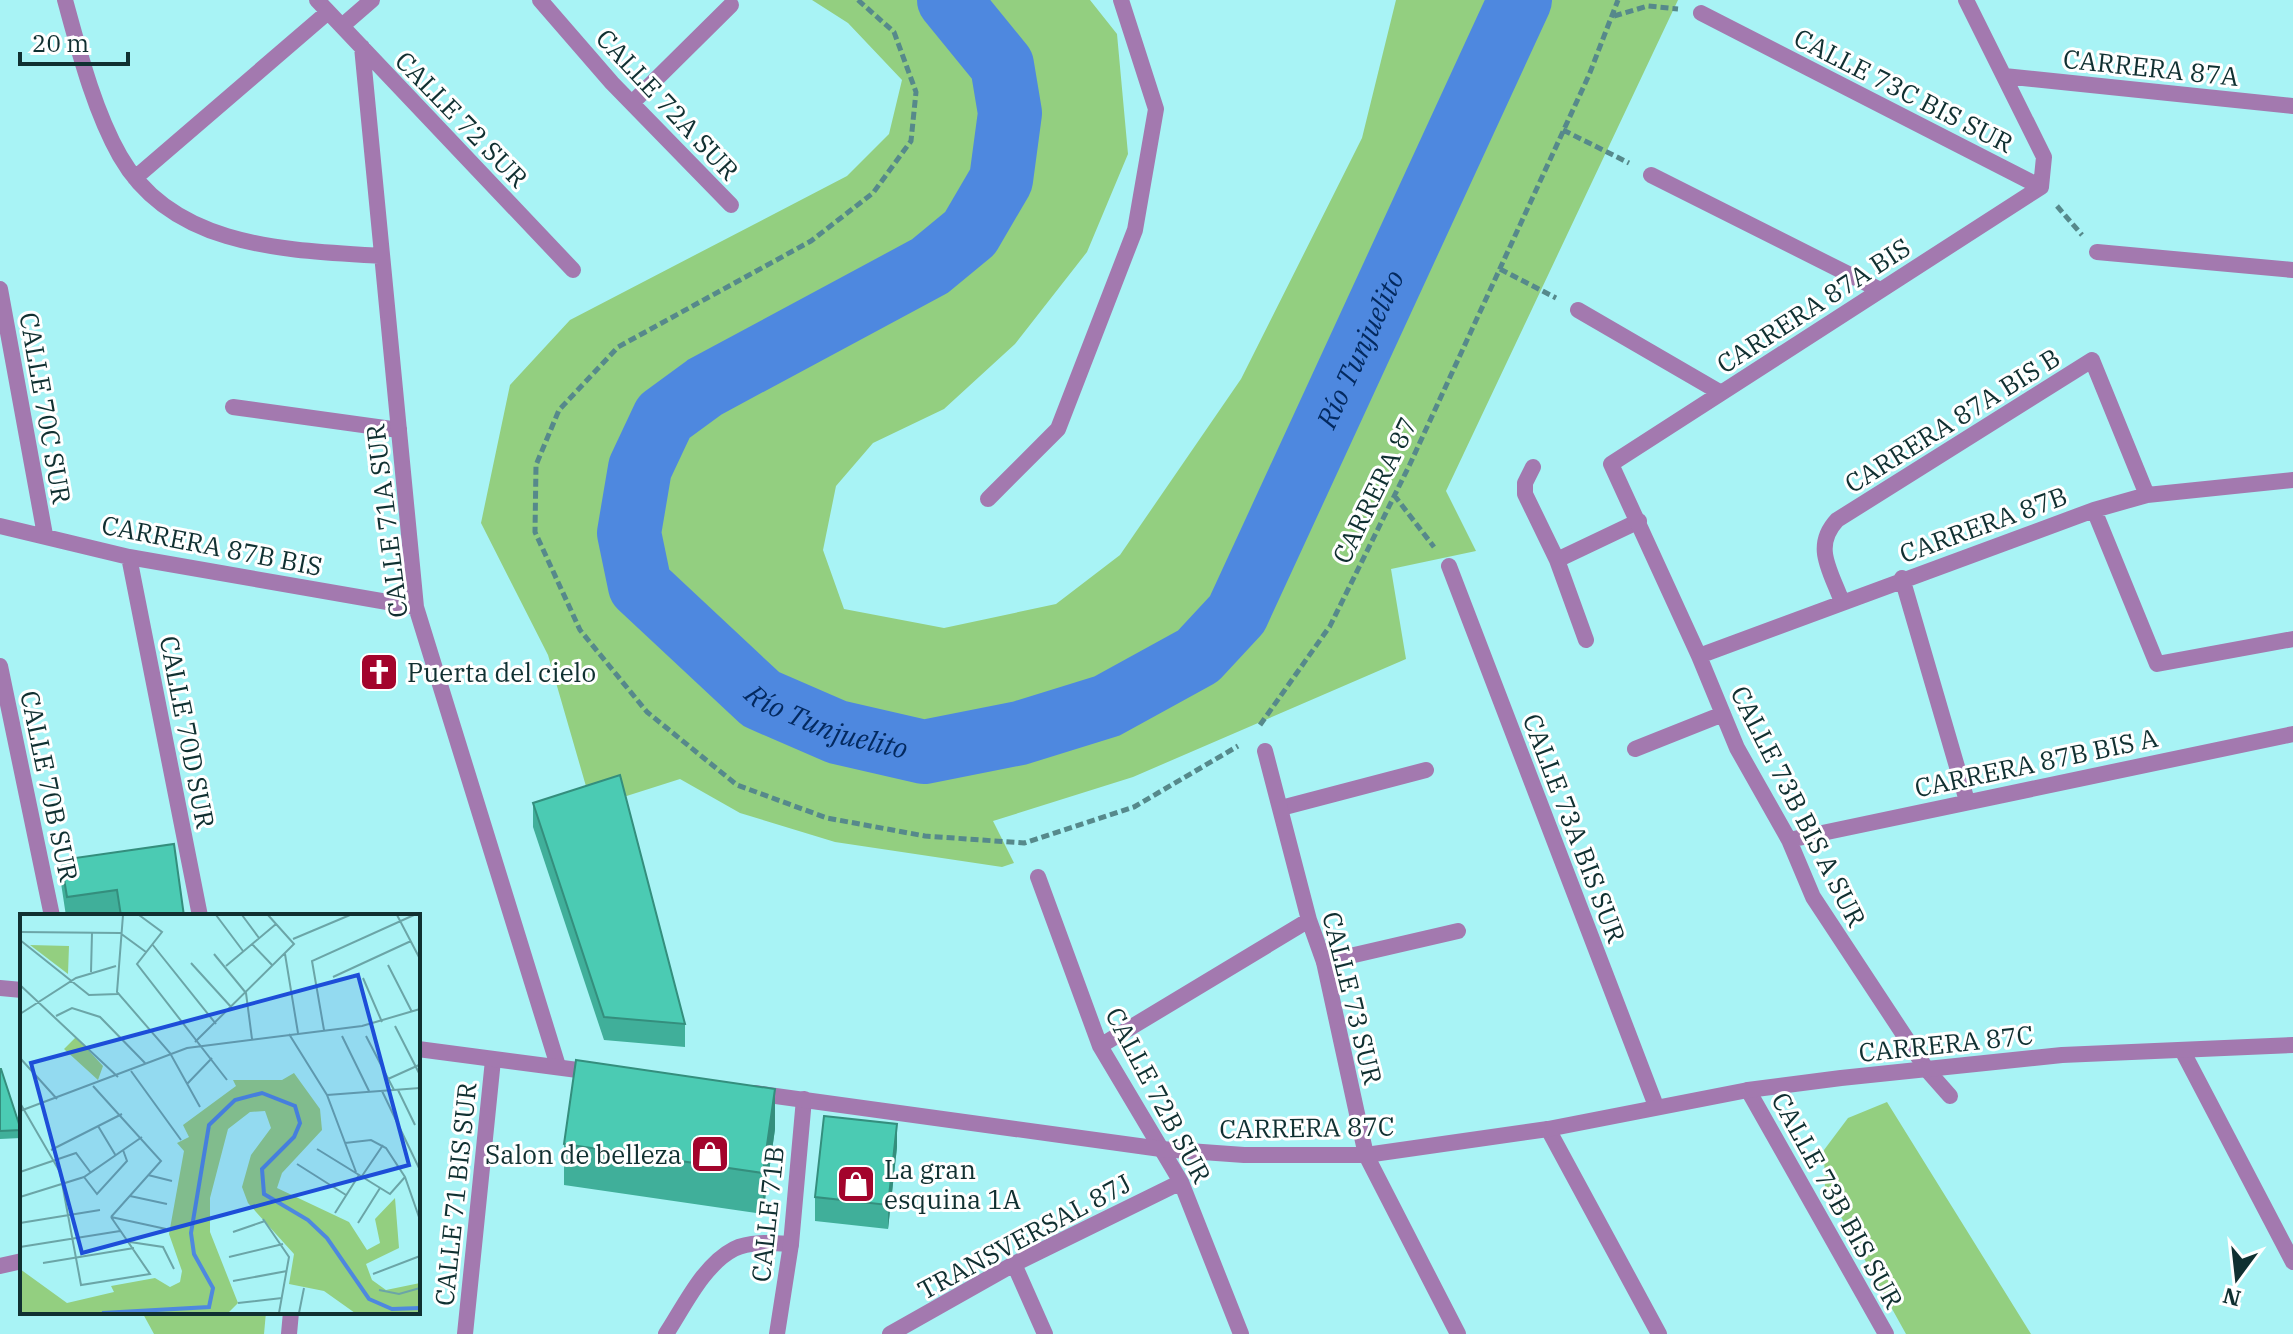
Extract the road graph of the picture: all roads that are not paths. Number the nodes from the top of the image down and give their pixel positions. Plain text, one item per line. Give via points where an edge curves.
1 (65, 0) edge
2 (372, 0) edge
3 (540, 0) edge
4 (1121, 0) edge
5 (1966, 0) edge
6 (731, 5) dead end
7 (323, 6) edge
8 (1701, 13) road end
9 (342, 26) junction
10 (362, 47) junction
11 (2004, 76) junction
12 (632, 103) junction
13 (2293, 106) edge
14 (1651, 175) road end
15 (135, 178) junction
16 (2041, 187) junction
17 (731, 205) dead end
18 (2097, 252) road end
19 (382, 256) junction
20 (573, 270) dead end
21 (2293, 270) edge
22 (0, 289) edge
23 (1880, 290) junction
24 (1578, 310) road end
25 (1721, 393) junction
26 (233, 407) dead end
27 (399, 430) junction
28 (1611, 464) joint
29 (1533, 467) dead end
30 (2293, 480) edge
31 (2147, 495) junction
32 (988, 499) dead end
33 (2094, 510) junction
34 (1639, 521) junction
35 (0, 526) edge
36 (45, 535) junction
37 (129, 557) junction
38 (1557, 560) junction
39 (1449, 566) road end
40 (1902, 578) junction
41 (1842, 602) junction
42 (416, 607) junction
43 (2293, 639) edge
44 (1586, 640) dead end
45 (1699, 656) junction
46 (0, 666) edge
47 (1723, 714) junction
48 (2293, 734) edge
49 (1635, 749) dead end
50 (1265, 751) dead end
51 (1426, 770) dead end
52 (1967, 801) junction
53 (1281, 808) junction
54 (1789, 840) junction
55 (1038, 877) dead end
56 (52, 914) edge
57 (200, 914) edge
58 (1309, 920) junction
59 (1458, 931) dead end
60 (1324, 962) junction
61 (0, 988) edge
62 (20, 990) edge
63 (2293, 1045) edge
64 (1100, 1046) junction
65 (420, 1049) edge
66 (2183, 1052) junction
67 (493, 1060) junction
68 (558, 1066) junction
69 (1927, 1070) junction
70 (604, 1074) edge
71 (1748, 1090) junction
72 (742, 1092) edge
73 (1950, 1096) dead end
74 (804, 1099) junction
75 (1656, 1106) junction
76 (1548, 1129) junction
77 (1161, 1149) junction
78 (1366, 1155) junction
79 (1181, 1182) junction
80 (791, 1244) junction
81 (20, 1261) edge
82 (2293, 1262) edge
83 (1014, 1264) junction
84 (0, 1266) edge
85 (291, 1314) edge
86 (289, 1334) edge
87 (465, 1334) edge
88 (666, 1334) edge
89 (777, 1334) edge
90 (890, 1334) edge
91 (1045, 1334) edge
92 (1241, 1334) edge
93 (1458, 1334) edge
94 (1659, 1334) edge
95 (1886, 1334) edge

1 - 15 street via 119,155
2 - 9 street
3 - 12 street, CALLE 72A SUR
4 - 32 street via 1156,109 1135,230 1058,429
5 - 11 street, CALLE 73C BIS SUR
6 - 12 street
7 - 9 street, CALLE 72 SUR
7 - 15 street
8 - 16 street, CALLE 73C BIS SUR
9 - 10 street, CALLE 72 SUR
10 - 19 street, CALLE 71A SUR
10 - 20 street, CALLE 72 SUR
11 - 13 street, CARRERA 87A
11 - 16 street, CALLE 73C BIS SUR via 2044,157
12 - 17 street, CALLE 72A SUR
14 - 23 street
15 - 19 street via 166,208 246,243
16 - 23 street, CARRERA 87A BIS
18 - 21 street
19 - 27 street, CALLE 71A SUR
22 - 36 street, CALLE 70C SUR
23 - 25 street, CARRERA 87A BIS
24 - 25 street
25 - 28 street, CARRERA 87A BIS
26 - 27 street
27 - 42 street, CALLE 71A SUR
28 - 34 street, CALLE 73B BIS A SUR
29 - 38 street via 1525,494
30 - 31 street, CARRERA 87B
31 - 33 street, CARRERA 87B
31 - 41 street, CARRERA 87A BIS B via 2092,360 1837,520 1822,545
33 - 40 street, CARRERA 87B
33 - 43 street via 2157,664
34 - 38 street
34 - 45 street, CALLE 73B BIS A SUR
35 - 36 street, CARRERA 87B BIS
36 - 37 street, CARRERA 87B BIS
37 - 42 street, CARRERA 87B BIS
37 - 57 street, CALLE 70D SUR
38 - 44 street
39 - 75 street, CALLE 73A BIS SUR
40 - 41 street, CARRERA 87B
40 - 52 street
41 - 45 street, CARRERA 87B
42 - 68 street, CALLE 71A SUR
45 - 47 street, CALLE 73B BIS A SUR
46 - 56 street, CALLE 70B SUR
47 - 49 street
47 - 54 street, CALLE 73B BIS A SUR
48 - 52 street, CARRERA 87B BIS A
50 - 53 street, CALLE 73 SUR
51 - 53 street
52 - 54 street, CARRERA 87B BIS A
53 - 58 street, CALLE 73 SUR
54 - 69 street, CALLE 73B BIS A SUR via 1813,897
55 - 64 street, CALLE 72B SUR
58 - 60 street, CALLE 73 SUR
58 - 64 street
59 - 60 street
60 - 78 street, CALLE 73 SUR
61 - 62 street
63 - 66 street, CARRERA 87C
64 - 77 street, CALLE 72B SUR
65 - 67 street
66 - 69 street, CARRERA 87C via 2062,1055
66 - 82 street
67 - 68 street
67 - 87 street, CALLE 71 BIS SUR
68 - 70 street
69 - 71 street, CARRERA 87C
69 - 73 street, CALLE 73B BIS A SUR
71 - 75 street, CARRERA 87C
71 - 95 street, CALLE 73B BIS SUR
72 - 74 street, CARRERA 87C
74 - 77 street, CARRERA 87C
74 - 80 street, CALLE 71B
75 - 76 street, CARRERA 87C
76 - 78 street, CARRERA 87C
76 - 94 street
77 - 78 street, CARRERA 87C
77 - 79 street, CALLE 72B SUR
78 - 93 street, CALLE 73 SUR
79 - 83 street, TRANSVERSAL 87J
79 - 92 street, CALLE 72B SUR
80 - 88 street via 734,1249 706,1273
80 - 89 street, CALLE 71B
81 - 84 street
83 - 90 street, TRANSVERSAL 87J
83 - 91 street
85 - 86 street

